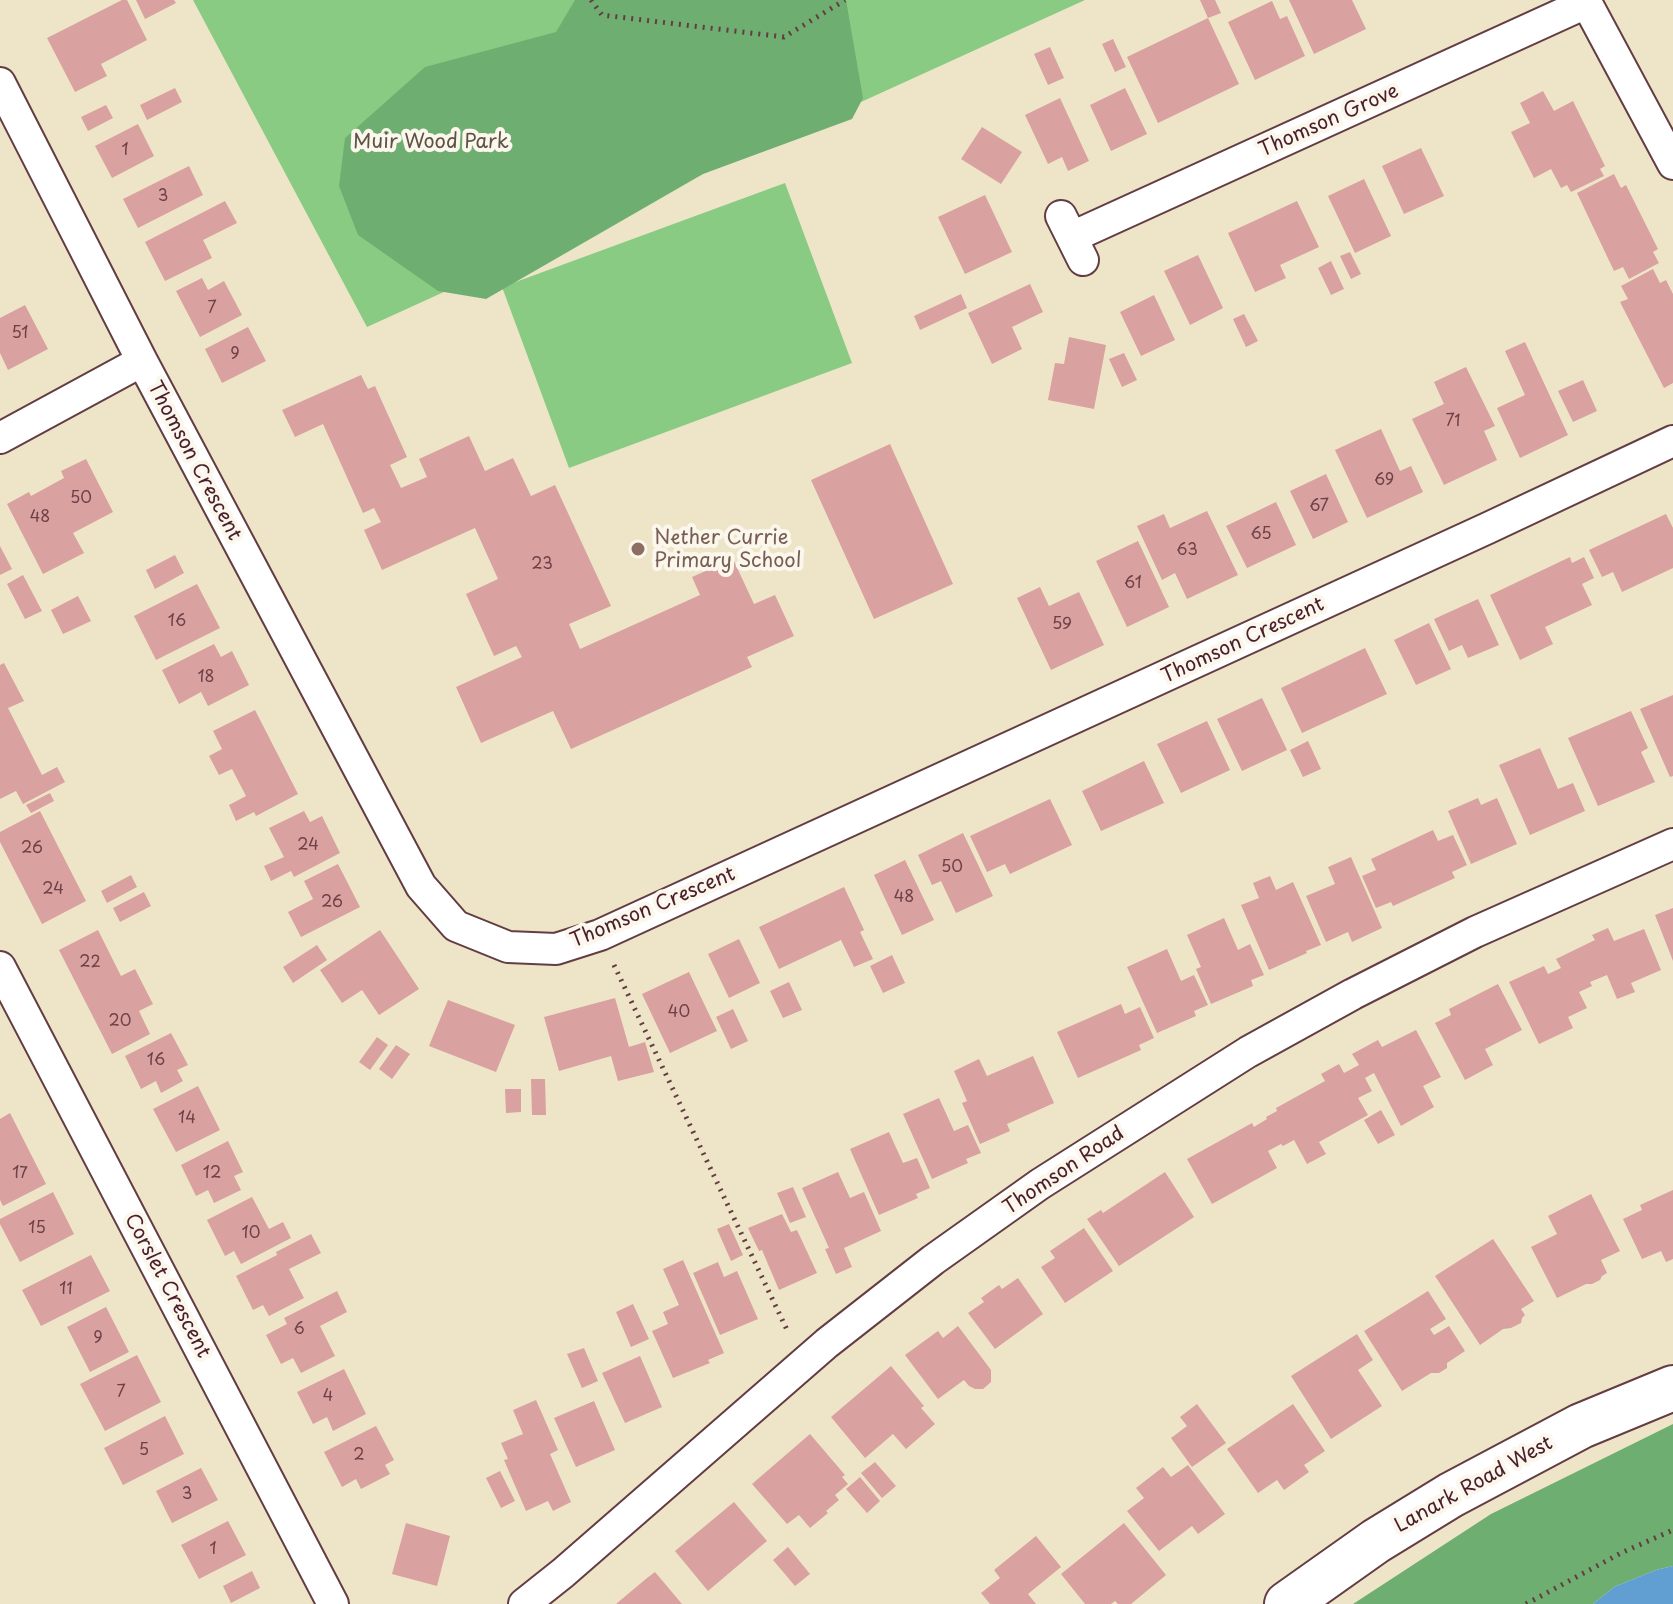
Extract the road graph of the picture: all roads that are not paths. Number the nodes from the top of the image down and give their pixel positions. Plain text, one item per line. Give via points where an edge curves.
1 (1586, 2) edge
2 (0, 83) edge
3 (1673, 164) edge
4 (1072, 238) dead end
5 (142, 361) junction
6 (0, 438) edge
7 (1673, 441) edge
8 (1673, 844) edge
9 (0, 967) edge
10 (1673, 1388) edge
11 (333, 1604) edge
12 (524, 1604) edge
13 (1287, 1604) edge

1 - 3 street
1 - 4 street, Thomson Grove
2 - 5 street, Thomson Crescent
5 - 6 street
5 - 7 street, Thomson Crescent via 421,886 456,926 508,947 556,949 600,935
8 - 12 street, Thomson Road via 1475,932 1353,994 1248,1052 1040,1184 827,1343
9 - 11 street, Corslet Crescent
10 - 13 main road, Lanark Road West via 1581,1426 1451,1495

